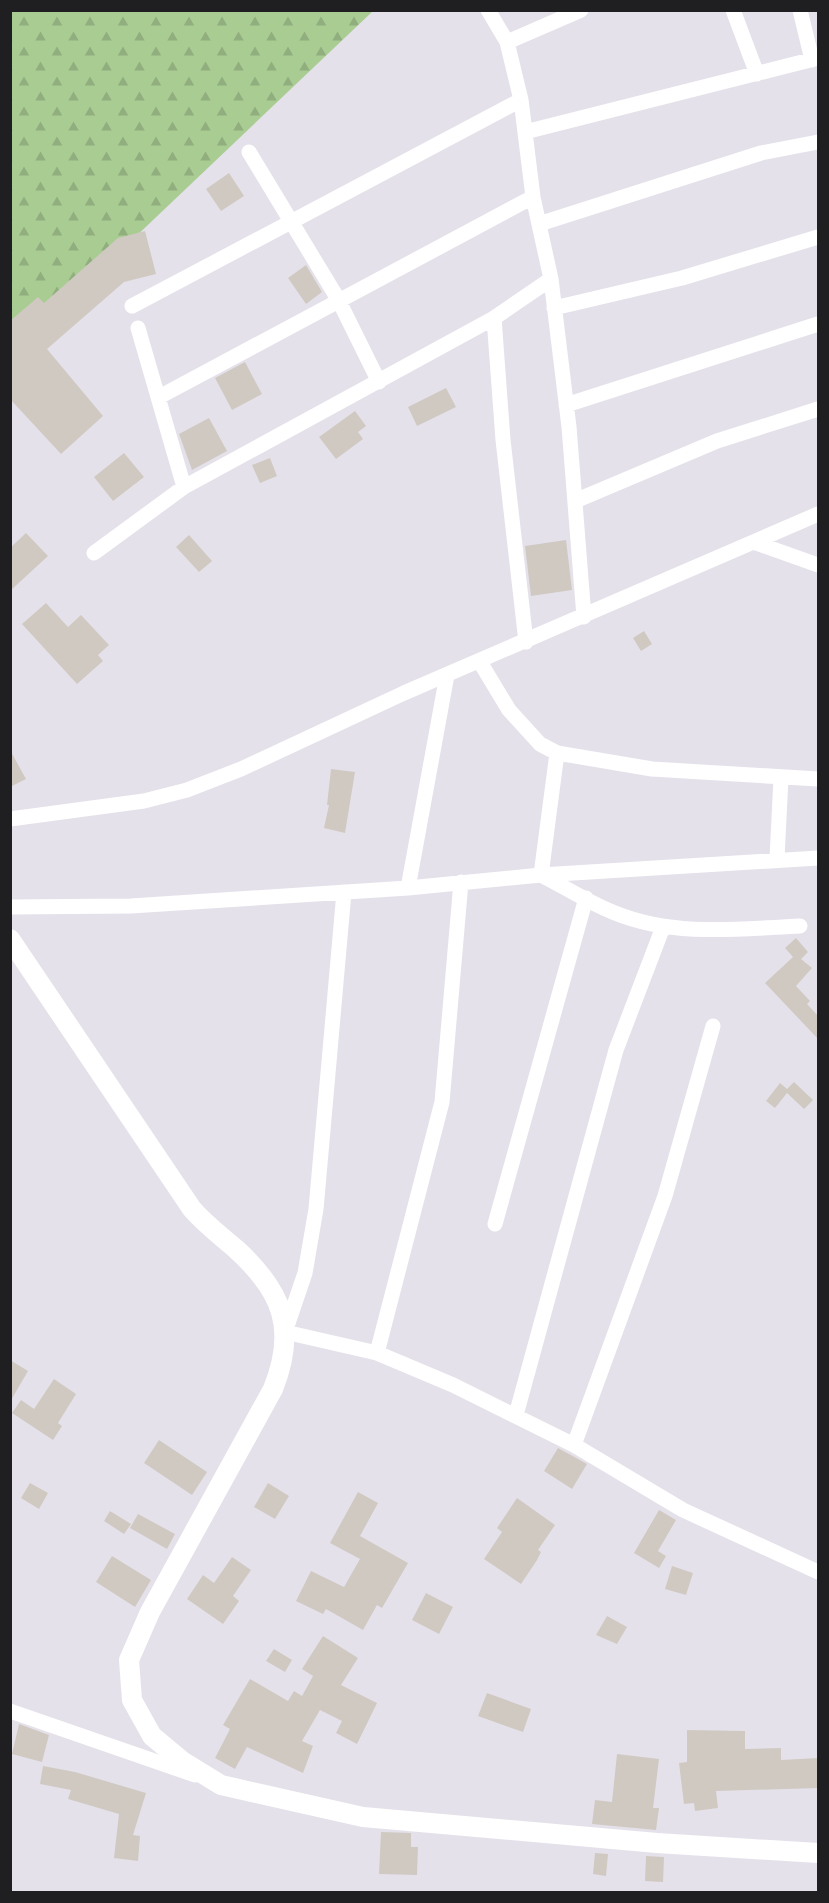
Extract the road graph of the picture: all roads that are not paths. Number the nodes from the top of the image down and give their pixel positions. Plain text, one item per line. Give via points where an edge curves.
1 (488, 10) edge
2 (581, 10) edge
3 (733, 10) edge
4 (804, 12) edge
5 (507, 42) junction
6 (815, 59) edge
7 (757, 74) junction
8 (521, 100) junction
9 (525, 132) junction
10 (819, 142) edge
11 (249, 152) dead end
12 (532, 197) junction
13 (292, 222) junction
14 (539, 224) junction
15 (819, 237) edge
16 (551, 279) junction
17 (338, 299) junction
18 (132, 306) dead end
19 (555, 308) junction
20 (494, 318) junction
21 (819, 324) edge
22 (138, 328) dead end
23 (379, 382) junction
24 (159, 397) junction
25 (566, 405) junction
26 (819, 409) edge
27 (184, 488) junction
28 (575, 501) junction
29 (819, 514) edge
30 (756, 543) junction
31 (94, 553) dead end
32 (819, 565) edge
33 (584, 617) junction
34 (526, 642) junction
35 (480, 662) junction
36 (447, 675) junction
37 (557, 753) junction
38 (781, 778) junction
39 (819, 779) edge
40 (10, 819) edge
41 (777, 858) junction
42 (819, 858) edge
43 (541, 874) junction
44 (461, 882) junction
45 (408, 888) junction
46 (344, 892) junction
47 (586, 898) junction
48 (10, 907) edge
49 (800, 926) dead end
50 (663, 927) junction
51 (10, 939) edge
52 (713, 1026) dead end
53 (495, 1224) dead end
54 (285, 1332) junction
55 (377, 1353) junction
56 (516, 1415) junction
57 (574, 1445) junction
58 (819, 1572) edge
59 (10, 1711) edge
60 (221, 1785) junction
61 (819, 1853) edge

1 - 5 street
2 - 5 street
3 - 7 street
4 - 6 street
5 - 8 street
6 - 7 street
7 - 9 street
8 - 9 street
8 - 13 street
9 - 12 street
10 - 14 street via 761,153
11 - 13 street
12 - 14 street
12 - 17 street
13 - 17 street
13 - 18 street
14 - 16 street
15 - 19 street via 682,278
16 - 19 street
16 - 20 street
17 - 23 street
17 - 24 street
19 - 25 street
20 - 23 street
20 - 34 street via 503,440
21 - 25 street
22 - 24 street
23 - 27 street
24 - 27 street
25 - 28 street
26 - 28 street via 726,438
27 - 31 street
28 - 33 street
29 - 30 street
30 - 32 street
30 - 33 street
33 - 34 street
34 - 35 street
35 - 36 street
35 - 37 street via 509,710 540,744
36 - 40 street via 187,790 144,801
36 - 45 street
37 - 38 street via 652,768
37 - 43 street
38 - 39 street
38 - 41 street
41 - 42 street
41 - 43 street via 646,870
43 - 44 street
43 - 47 street
44 - 45 street
44 - 55 street via 442,1102
45 - 46 street
46 - 48 street via 131,906
46 - 54 street via 316,1209 305,1273
47 - 50 street via 615,913
47 - 53 street
49 - 50 street via 722,930
50 - 56 street via 616,1050
51 - 54 main road via 192,1209 264,1279 279,1302
52 - 57 street via 666,1196
54 - 55 street
54 - 60 main road via 285,1360 273,1389 150,1612 129,1660 132,1700 152,1736 182,1761
55 - 56 street
56 - 57 street
57 - 58 street via 683,1510
59 - 60 street
60 - 61 main road via 363,1817

